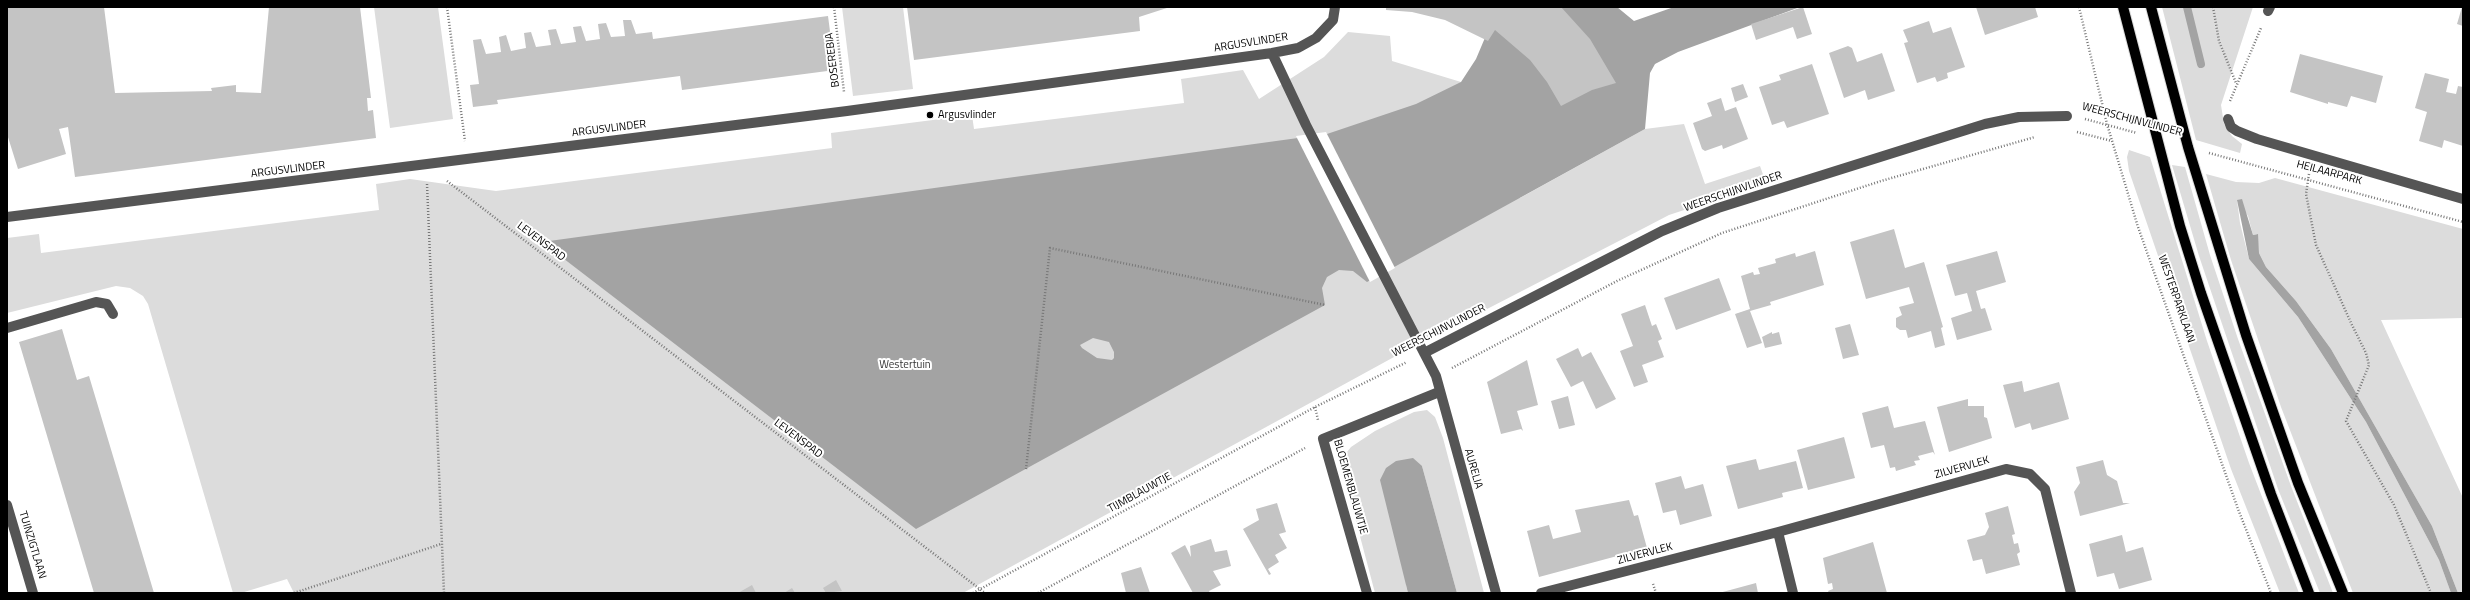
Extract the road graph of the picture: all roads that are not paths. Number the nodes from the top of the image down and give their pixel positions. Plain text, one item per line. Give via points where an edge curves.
1 (1335, 7) edge
2 (2122, 7) edge
3 (2151, 7) edge
4 (1272, 53) junction
5 (2067, 116) road end
6 (2228, 119) road end
7 (2463, 199) edge
8 (7, 217) edge
9 (113, 314) dead end
10 (7, 328) edge
11 (1424, 353) junction
12 (1439, 392) junction
13 (7, 505) edge
14 (1778, 532) junction
15 (33, 593) edge
16 (1367, 593) edge
17 (1496, 593) edge
18 (1541, 593) edge
19 (1793, 593) edge
20 (2071, 593) edge
21 (2309, 593) edge
22 (2343, 593) edge

1 - 4 street, ARGUSVLINDER via 1333,20 1316,38 1298,48
2 - 21 main road via 2180,226 2234,392
3 - 22 main road via 2188,147 2248,342 2298,483
4 - 8 street, ARGUSVLINDER via 847,111
4 - 11 street, AURELIA via 1306,126
5 - 11 street, WEERSCHIJNVLINDER via 2019,117 1985,124 1718,208 1662,231
6 - 7 street, HEILAARPARK via 2231,127 2247,136
9 - 10 street via 107,304 96,302
11 - 12 street, AURELIA via 1436,376
12 - 16 street, BLOEMENBLAUWTJE via 1323,439
12 - 17 street, AURELIA
13 - 15 street, TUINZIGTLAAN
14 - 18 street, ZILVERVLEK
14 - 19 street
14 - 20 street, ZILVERVLEK via 2006,469 2030,474 2045,489

